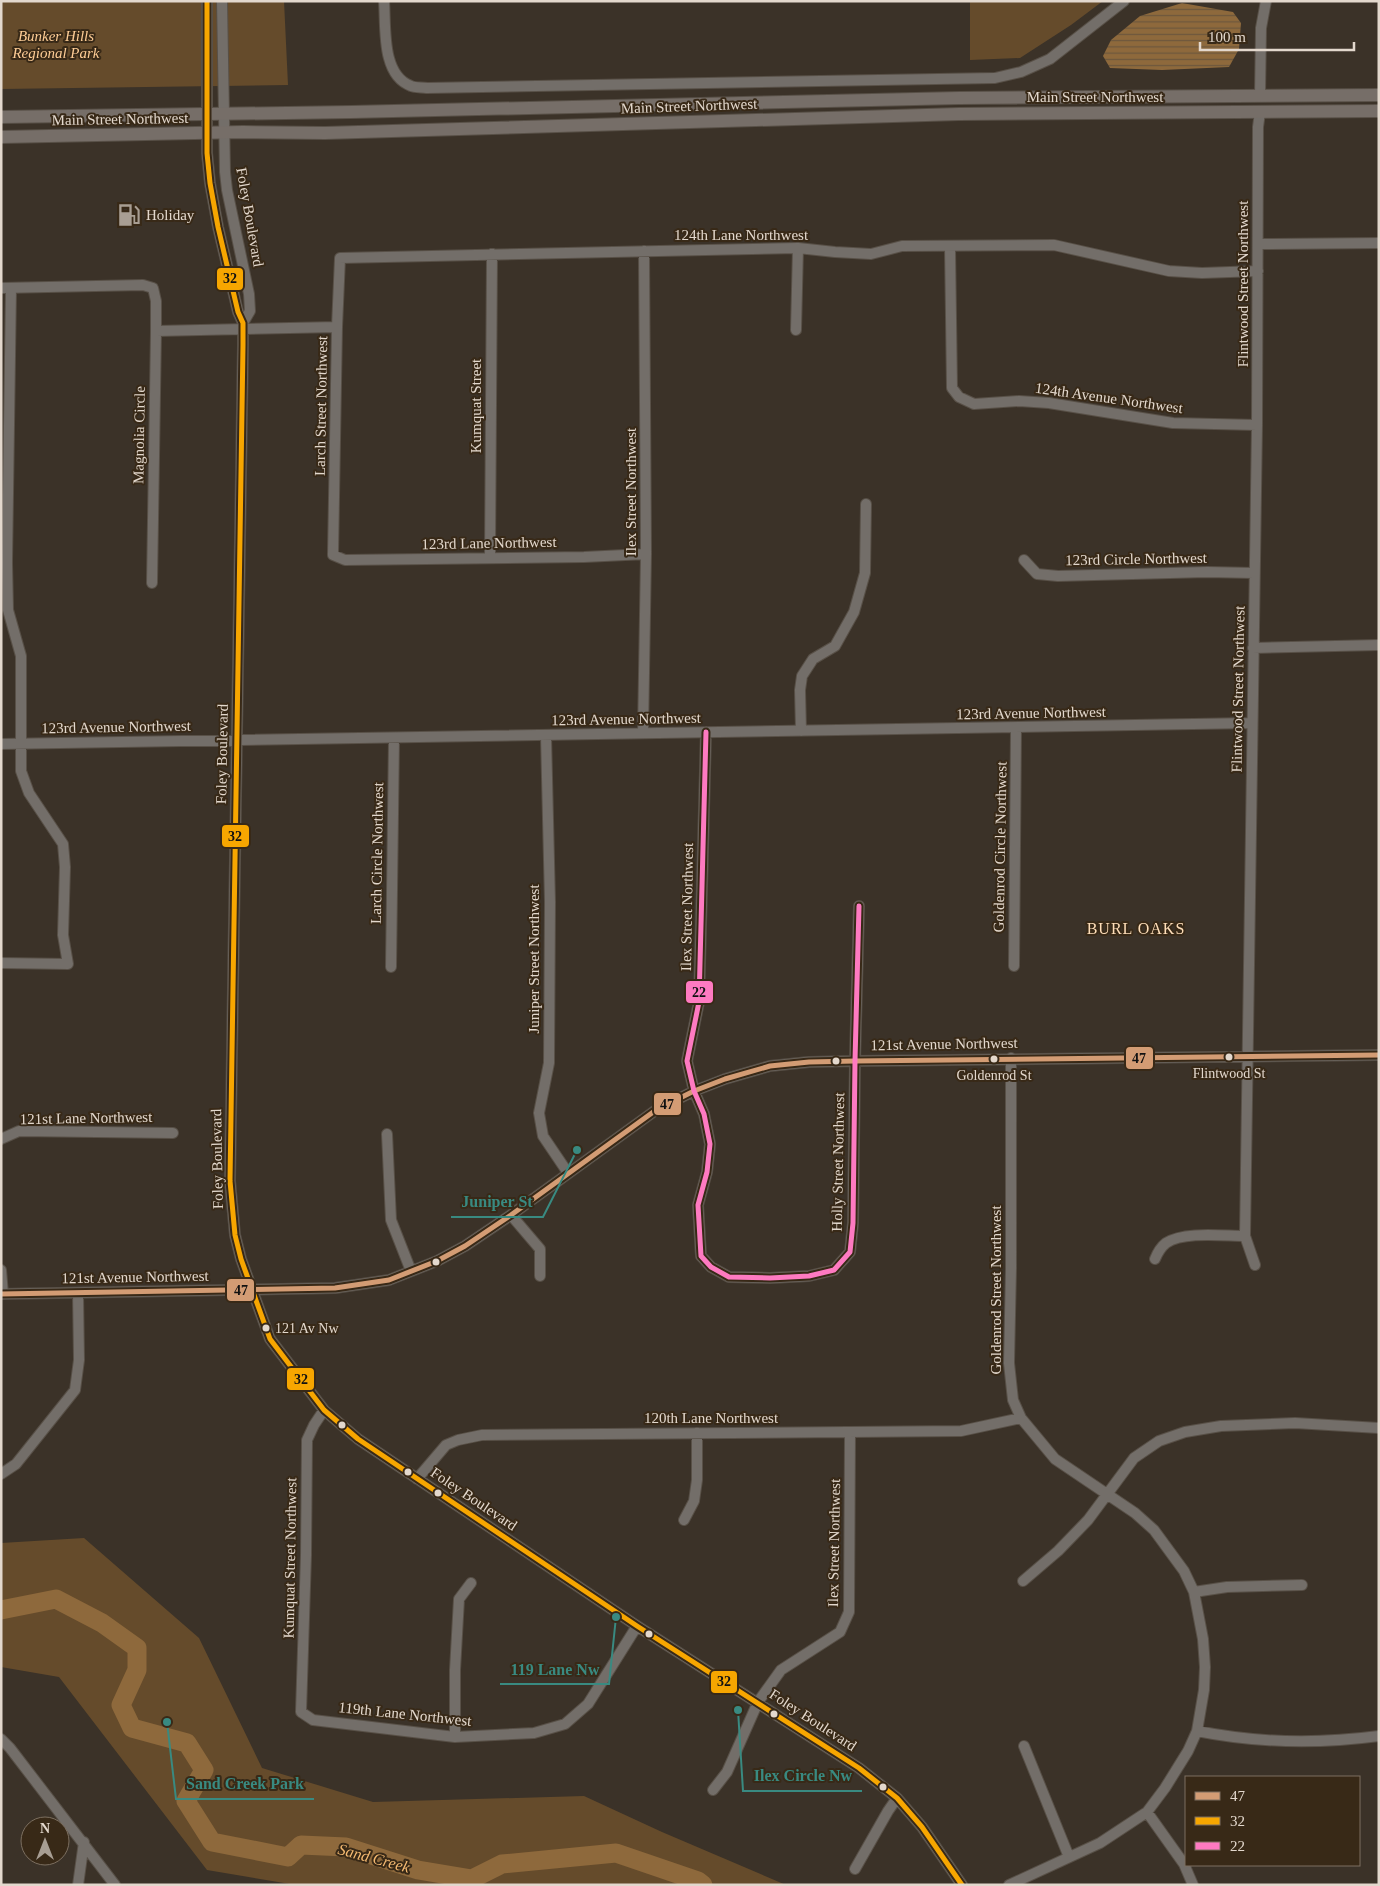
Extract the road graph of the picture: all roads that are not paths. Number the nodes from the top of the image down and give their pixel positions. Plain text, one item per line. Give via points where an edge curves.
1 (207, 1) edge
2 (222, 1) edge
3 (384, 1) edge
4 (1124, 1) edge
5 (1266, 1) edge
6 (1379, 95) edge
7 (1260, 96) junction
8 (1379, 111) edge
9 (1260, 112) junction
10 (208, 113) junction
11 (225, 113) junction
12 (1, 117) edge
13 (207, 133) junction
14 (224, 133) junction
15 (1, 137) edge
16 (1379, 243) edge
17 (1259, 244) junction
18 (950, 247) junction
19 (798, 248) junction
20 (644, 251) junction
21 (492, 254) junction
22 (340, 258) joint
23 (1258, 272) junction
24 (6, 288) edge
25 (243, 326) junction
26 (337, 328) junction
27 (796, 330) dead end
28 (156, 331) junction
29 (1257, 425) junction
30 (866, 504) dead end
31 (646, 554) junction
32 (333, 555) joint
33 (490, 557) junction
34 (1024, 560) dead end
35 (1254, 573) junction
36 (152, 583) dead end
37 (1379, 645) edge
38 (1253, 648) junction
39 (1252, 723) junction
40 (1016, 728) junction
41 (801, 731) junction
42 (706, 732) junction
43 (643, 733) junction
44 (546, 736) junction
45 (394, 738) junction
46 (237, 739) junction
47 (1, 744) edge
48 (20, 744) junction
49 (859, 906) dead end
50 (1, 963) edge
51 (1014, 966) dead end
52 (391, 967) dead end
53 (1379, 1054) edge
54 (1248, 1056) junction
55 (1011, 1058) junction
56 (855, 1061) junction
57 (694, 1091) junction
58 (173, 1132) dead end
59 (387, 1134) dead end
60 (1, 1139) edge
61 (568, 1173) junction
62 (512, 1215) junction
63 (1245, 1236) junction
64 (701, 1256) joint
65 (1154, 1260) dead end
66 (1255, 1265) dead end
67 (1, 1270) edge
68 (411, 1271) junction
69 (540, 1276) dead end
70 (252, 1290) junction
71 (78, 1293) junction
72 (2, 1294) edge
73 (324, 1410) junction
74 (1020, 1418) junction
75 (1379, 1428) edge
76 (850, 1433) junction
77 (697, 1434) junction
78 (1, 1474) edge
79 (417, 1479) junction
80 (1106, 1493) junction
81 (684, 1520) dead end
82 (1023, 1581) dead end
83 (471, 1583) dead end
84 (1302, 1585) dead end
85 (1194, 1592) junction
86 (637, 1626) junction
87 (758, 1702) junction
88 (301, 1712) joint
89 (1197, 1731) junction
90 (1379, 1736) edge
91 (455, 1737) junction
92 (1, 1739) edge
93 (1024, 1746) dead end
94 (713, 1790) dead end
95 (898, 1798) junction
96 (1147, 1812) junction
97 (84, 1842) junction
98 (1069, 1857) junction
99 (855, 1869) dead end
100 (78, 1885) edge
101 (115, 1885) edge
102 (962, 1885) edge
103 (1009, 1885) edge
104 (1193, 1885) edge

1 - 10 street, Foley Boulevard
2 - 11 street, Foley Boulevard
3 - 4 street via 386,54 396,74 411,86 427,88 995,78 1050,59
5 - 7 street via 1261,28
6 - 7 main road, Main Street Northwest
7 - 11 main road, Main Street Northwest
8 - 9 main road, Main Street Northwest
9 - 14 main road, Main Street Northwest via 959,114 325,133
9 - 17 street, Flintwood Street Northwest
10 - 11 main road, Main Street Northwest
10 - 12 main road, Main Street Northwest
10 - 13 street, Foley Boulevard
11 - 14 street, Foley Boulevard
13 - 14 main road, Main Street Northwest
13 - 15 main road, Main Street Northwest
13 - 25 street, Foley Boulevard via 210,183 218,227
14 - 25 street, Foley Boulevard via 227,190 249,294 250,311
16 - 17 street
17 - 23 street, Flintwood Street Northwest
18 - 19 street, 124th Lane Northwest via 902,246 871,254
18 - 23 street, 124th Lane Northwest via 1054,244 1169,271
18 - 29 street, 124th Avenue Northwest via 952,388 959,397 974,404 1049,403 1172,424
19 - 20 street, 124th Lane Northwest
19 - 27 street
20 - 21 street, 124th Lane Northwest
20 - 31 street, Ilex Street Northwest
21 - 22 street, 124th Lane Northwest
21 - 33 street, Kumquat Street
22 - 26 street, Larch Street Northwest
23 - 29 street, Flintwood Street Northwest
24 - 28 street, Magnolia Circle via 143,285 153,288
24 - 48 street via 8,610 21,656
25 - 26 street
25 - 28 street
25 - 46 street, Foley Boulevard
26 - 32 street, Larch Street Northwest
28 - 36 street, Magnolia Circle
29 - 35 street, Flintwood Street Northwest
30 - 41 street via 865,573 854,612 835,646 813,659 802,676
31 - 33 street, 123rd Lane Northwest
31 - 43 street, Ilex Street Northwest
32 - 33 street, 123rd Lane Northwest via 345,560
34 - 35 street, 123rd Circle Northwest via 1037,574 1058,576
35 - 38 street, Flintwood Street Northwest
37 - 38 street
38 - 39 street, Flintwood Street Northwest
39 - 40 street, 123rd Avenue Northwest
39 - 54 street, Flintwood Street Northwest
40 - 41 street, 123rd Avenue Northwest
40 - 51 street, Goldenrod Circle Northwest
41 - 42 street, 123rd Avenue Northwest
42 - 43 street, 123rd Avenue Northwest
42 - 57 street, Ilex Street Northwest via 699,1002 687,1060
43 - 44 street, 123rd Avenue Northwest
44 - 45 street, 123rd Avenue Northwest
44 - 61 street, Juniper Street Northwest via 550,902 548,1063 539,1113 543,1136
45 - 46 street, 123rd Avenue Northwest
45 - 52 street, Larch Circle Northwest
46 - 48 street, 123rd Avenue Northwest
46 - 70 street, Foley Boulevard via 230,1181 235,1235
47 - 48 street, 123rd Avenue Northwest
48 - 50 street via 21,771 29,793 63,844 64,935 68,964
49 - 56 street, Holly Street Northwest
53 - 54 street, 121st Avenue Northwest
54 - 55 street, 121st Avenue Northwest
54 - 63 street, Flintwood Street Northwest
55 - 56 street, 121st Avenue Northwest
55 - 74 street, Goldenrod Street Northwest via 1009,1363 1013,1400
56 - 57 street, 121st Avenue Northwest via 770,1066
56 - 64 street, Holly Street Northwest via 853,1223 850,1252 843,1262 834,1270 809,1276 729,1277 711,1267
57 - 61 street, 121st Avenue Northwest via 656,1110
57 - 64 street, Ilex Street Northwest via 704,1114 710,1144 698,1205
58 - 60 street, 121st Lane Northwest via 19,1131
59 - 68 street via 391,1220
61 - 62 street, 121st Avenue Northwest
62 - 68 street, 121st Avenue Northwest via 437,1262
62 - 69 street via 540,1249
63 - 65 street via 1179,1238 1166,1244
63 - 66 street, Flintwood Street Northwest
67 - 72 street
68 - 70 street, 121st Avenue Northwest via 389,1280 335,1288
70 - 71 street, 121st Avenue Northwest
70 - 73 street, Foley Boulevard via 270,1339
71 - 72 street, 121st Avenue Northwest
71 - 78 street via 79,1360 75,1390 16,1464
73 - 79 street, Foley Boulevard via 358,1440
73 - 88 street, Kumquat Street Northwest via 307,1440
74 - 76 street, 120th Lane Northwest via 961,1431
74 - 80 street, Goldenrod Street Northwest via 1055,1459
75 - 80 street via 1295,1423 1221,1426 1185,1432 1159,1441 1134,1458
76 - 77 street, 120th Lane Northwest
76 - 87 street, Ilex Street Northwest via 850,1612 840,1632 782,1670
77 - 79 street, 120th Lane Northwest via 482,1435 446,1445
77 - 81 street via 694,1501
79 - 86 street, Foley Boulevard
80 - 82 street via 1088,1520
80 - 85 street, Goldenrod Street Northwest via 1154,1530
83 - 91 street via 460,1599
84 - 85 street via 1227,1586
85 - 89 street, Goldenrod Street Northwest via 1203,1639 1204,1667 1204,1690
86 - 87 street, Foley Boulevard
86 - 91 street, 119th Lane Northwest via 588,1704 565,1724 534,1732
87 - 94 street, Ilex Street Northwest via 727,1772
87 - 95 street, Foley Boulevard via 859,1768
88 - 91 street, 119th Lane Northwest via 313,1720
89 - 90 street via 1262,1741
89 - 96 street, Goldenrod Street Northwest via 1188,1751
92 - 97 street
93 - 98 street
95 - 99 street
95 - 102 street, Foley Boulevard
96 - 98 street, Goldenrod Street Northwest via 1100,1843
96 - 104 street via 1184,1864
97 - 100 street
97 - 101 street
98 - 103 street, Goldenrod Street Northwest

